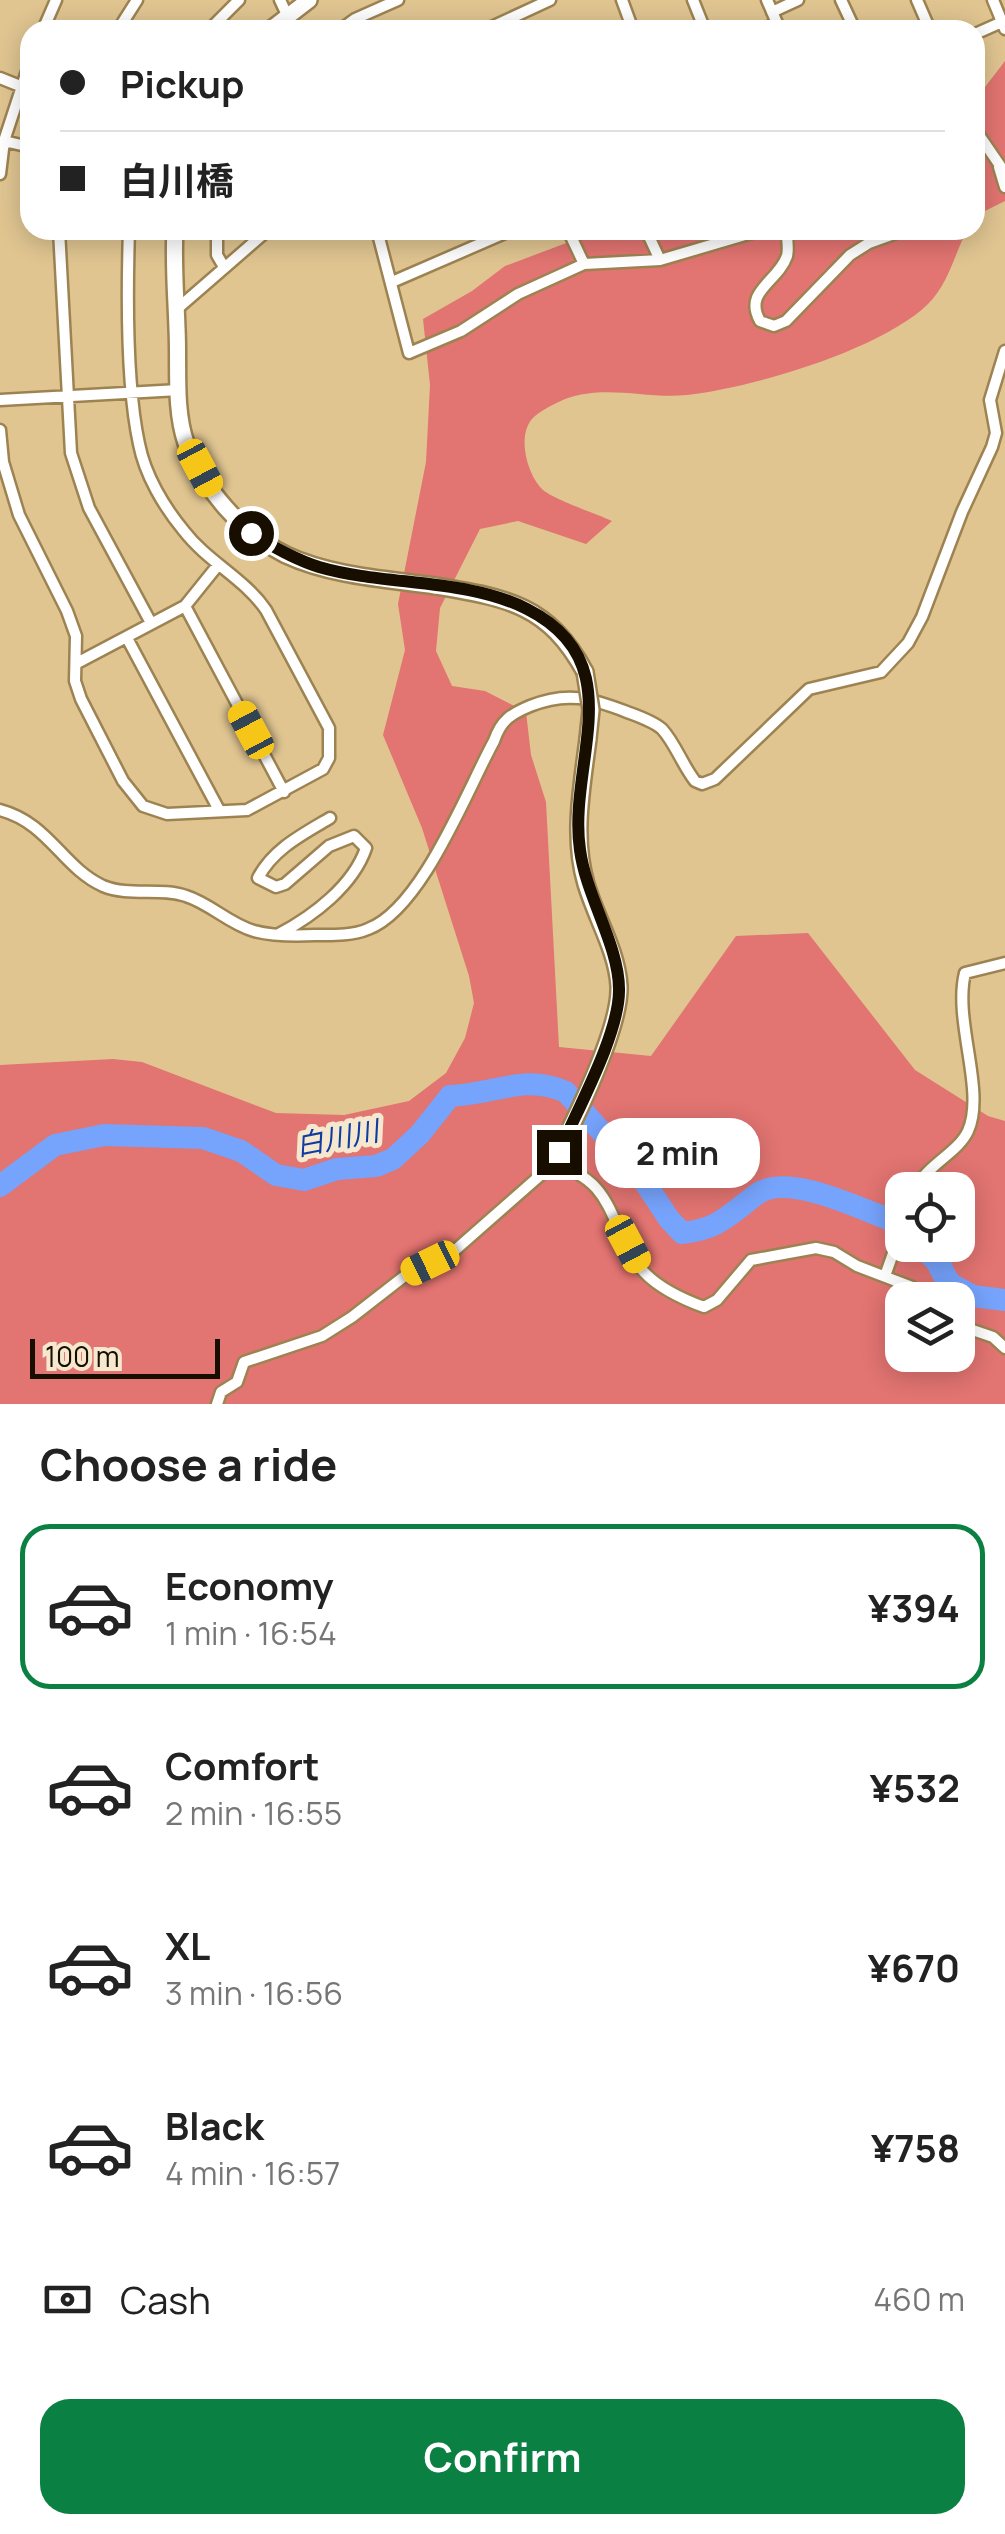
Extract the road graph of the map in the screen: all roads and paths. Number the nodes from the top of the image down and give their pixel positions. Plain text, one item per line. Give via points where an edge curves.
1 (239, 0) edge
2 (398, 0) edge
3 (550, 0) edge
4 (798, 0) edge
5 (993, 0) edge
6 (219, 20) edge
7 (355, 20) edge
8 (507, 20) edge
9 (778, 20) edge
10 (1004, 26) edge
11 (0, 78) edge
12 (20, 86) joint
13 (4, 141) junction
14 (985, 144) edge
15 (20, 145) edge
16 (998, 161) junction
17 (1005, 173) edge
18 (0, 174) edge
19 (1005, 186) edge
20 (59, 240) edge
21 (129, 240) edge
22 (174, 240) edge
23 (217, 240) edge
24 (256, 240) edge
25 (380, 240) edge
26 (489, 240) edge
27 (573, 240) edge
28 (651, 240) edge
29 (734, 240) edge
30 (786, 240) edge
31 (877, 240) edge
32 (728, 242) joint
33 (660, 260) junction
34 (584, 264) junction
35 (224, 267) junction
36 (392, 282) junction
37 (176, 309) junction
38 (1005, 351) edge
39 (179, 390) junction
40 (132, 391) junction
41 (66, 394) junction
42 (0, 400) edge
43 (0, 430) edge
44 (218, 565) junction
45 (185, 606) junction
46 (151, 623) junction
47 (126, 638) junction
48 (76, 663) junction
49 (284, 792) junction
50 (0, 810) edge
51 (219, 810) junction
52 (330, 818) dead end
53 (278, 934) junction
54 (1005, 963) edge
55 (556, 1159) junction
56 (926, 1172) edge
57 (890, 1262) edge
58 (885, 1276) junction
59 (900, 1282) edge
60 (975, 1331) edge
61 (1005, 1348) edge
62 (216, 1404) edge

1 - 6 street
2 - 7 street
3 - 8 street
4 - 9 street
5 - 10 street
11 - 12 street
12 - 13 street
13 - 15 street
13 - 18 street
14 - 16 street
16 - 17 street
16 - 19 street
20 - 41 street
21 - 40 street
22 - 37 street
23 - 35 street
24 - 35 street
25 - 36 street
26 - 36 street
27 - 34 street
28 - 33 street
29 - 32 street
30 - 31 street via 787,255 755,298 760,322 774,326 850,255
32 - 33 street
33 - 34 street
34 - 36 street via 409,353
35 - 37 street
37 - 39 street
38 - 53 street via 990,400 992,447 922,617 880,672 809,689 727,770 702,784 661,729 616,708 563,695 514,712 499,726 438,853 391,912 356,932
39 - 40 street
39 - 55 street, bridge via 186,443 214,494 251,533 321,568 525,607 553,624 586,672 591,710 579,844 619,989 606,1042
40 - 41 street
40 - 44 street via 139,446 156,489 190,540
41 - 42 street
41 - 46 street via 71,453 89,508
43 - 48 street via 2,462 19,515 68,611
44 - 45 street
44 - 49 street via 266,610 329,728 330,758
45 - 46 street
45 - 49 street
46 - 47 street
47 - 48 street
47 - 51 street
48 - 51 street via 80,699 143,806 166,814
49 - 51 street via 248,810
50 - 53 street via 37,827 101,885 172,892 239,926
52 - 53 street via 267,862 258,878 276,888 329,846 354,836 366,848 362,861 307,919
54 - 56 street via 964,973 961,1018 972,1113 967,1133
55 - 58 street via 593,1185 642,1270 704,1307 751,1260 772,1255 816,1248
55 - 62 street via 453,1252 406,1274 322,1336 244,1362 237,1382 220,1392
57 - 58 street
58 - 59 street
60 - 61 street

